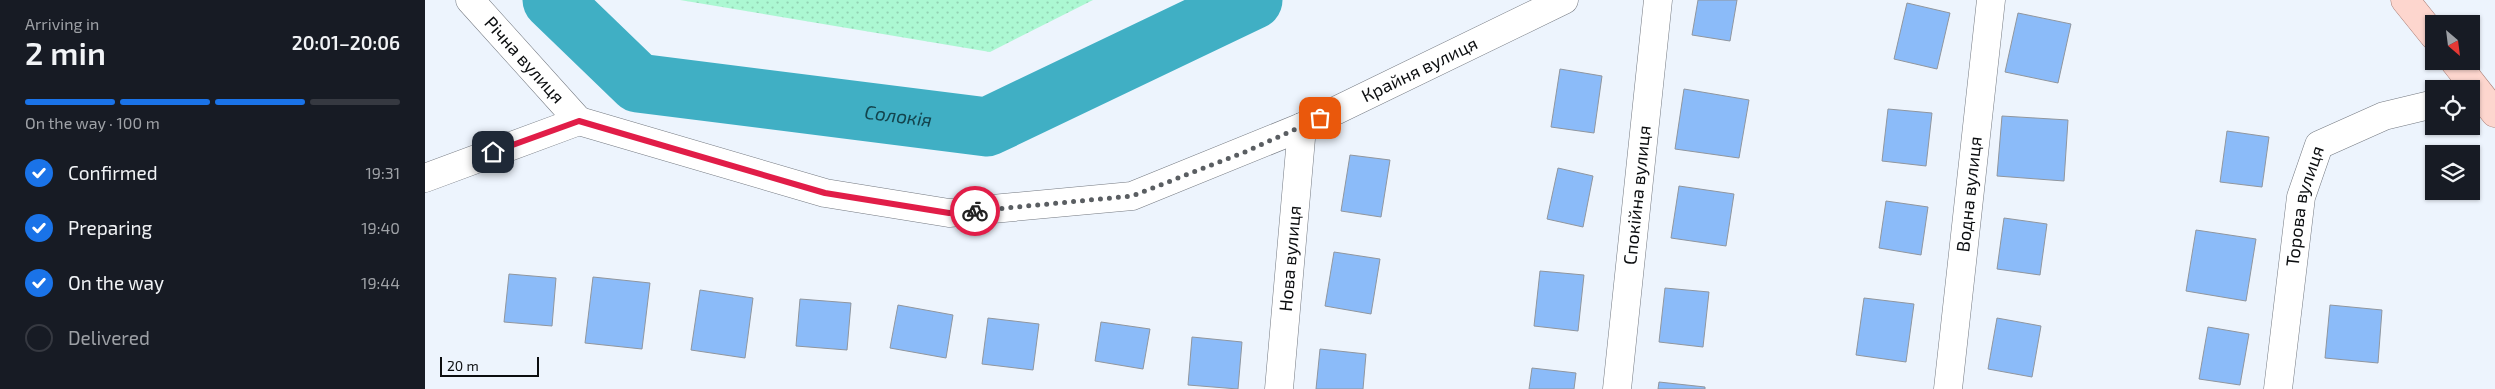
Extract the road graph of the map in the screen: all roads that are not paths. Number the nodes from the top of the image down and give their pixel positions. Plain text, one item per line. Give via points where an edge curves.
1 (470, 0) edge
2 (1564, 0) edge
3 (1659, 0) edge
4 (1991, 0) edge
5 (2405, 0) edge
6 (2425, 25) edge
7 (2460, 70) edge
8 (2482, 100) edge
9 (2425, 106) edge
10 (579, 121) junction
11 (1302, 127) junction
12 (425, 178) edge
13 (1279, 389) edge
14 (1617, 389) edge
15 (1949, 389) edge
16 (2278, 389) edge

1 - 10 street, Річна вулиця
2 - 11 street, Крайня вулиця
3 - 14 street, Спокійна вулиця
4 - 15 street, Водна вулиця
5 - 6 main road
7 - 8 main road
9 - 16 street, Торова вулиця via 2383,116 2319,145 2301,197
10 - 11 street, Крайня вулиця via 825,193 949,213 1132,196
10 - 12 street
11 - 13 street, Нова вулиця

